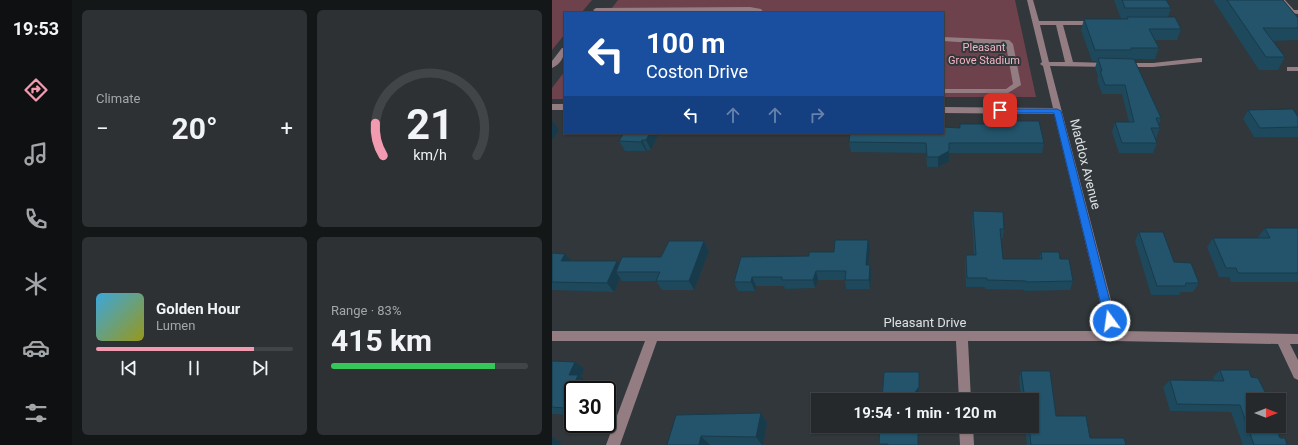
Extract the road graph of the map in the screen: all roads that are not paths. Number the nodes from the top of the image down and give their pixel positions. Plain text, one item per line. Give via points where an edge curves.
1 (604, 0) edge
2 (633, 0) edge
3 (706, 0) edge
4 (1030, 0) edge
5 (1282, 0) edge
6 (701, 9) junction
7 (595, 11) edge
8 (625, 11) edge
9 (760, 12) edge
10 (1298, 12) edge
11 (1035, 23) junction
12 (1059, 24) junction
13 (1104, 24) edge
14 (944, 40) edge
15 (564, 51) edge
16 (1199, 60) dead end
17 (1044, 64) junction
18 (1070, 65) junction
19 (552, 66) edge
20 (944, 91) edge
21 (552, 107) edge
22 (564, 107) edge
23 (944, 110) edge
24 (1057, 111) junction
25 (552, 336) edge
26 (962, 336) junction
27 (1114, 336) junction
28 (653, 337) junction
29 (1282, 339) junction
30 (1298, 339) edge
31 (1298, 374) edge
32 (965, 393) edge
33 (966, 433) edge
34 (613, 445) edge
35 (967, 445) edge

1 - 7 street
2 - 8 street
3 - 6 street
4 - 11 street, Maddox Avenue
5 - 10 street via 1292,12
6 - 8 street
6 - 9 street via 750,9
7 - 8 street
11 - 12 street
11 - 17 street, Maddox Avenue
12 - 13 street
12 - 18 street
14 - 20 street via 1006,42 1009,44 1017,85 1008,92
15 - 19 street
16 - 18 street via 1153,65
17 - 18 street
17 - 24 street, Maddox Avenue
21 - 22 street
23 - 24 street
24 - 27 street, Maddox Avenue
25 - 28 street, Pleasant Drive
26 - 27 street, Pleasant Drive
26 - 28 street, Pleasant Drive
26 - 32 street
27 - 29 street, Pleasant Drive
28 - 34 street
29 - 30 street, Pleasant Drive
29 - 31 street
33 - 35 street

